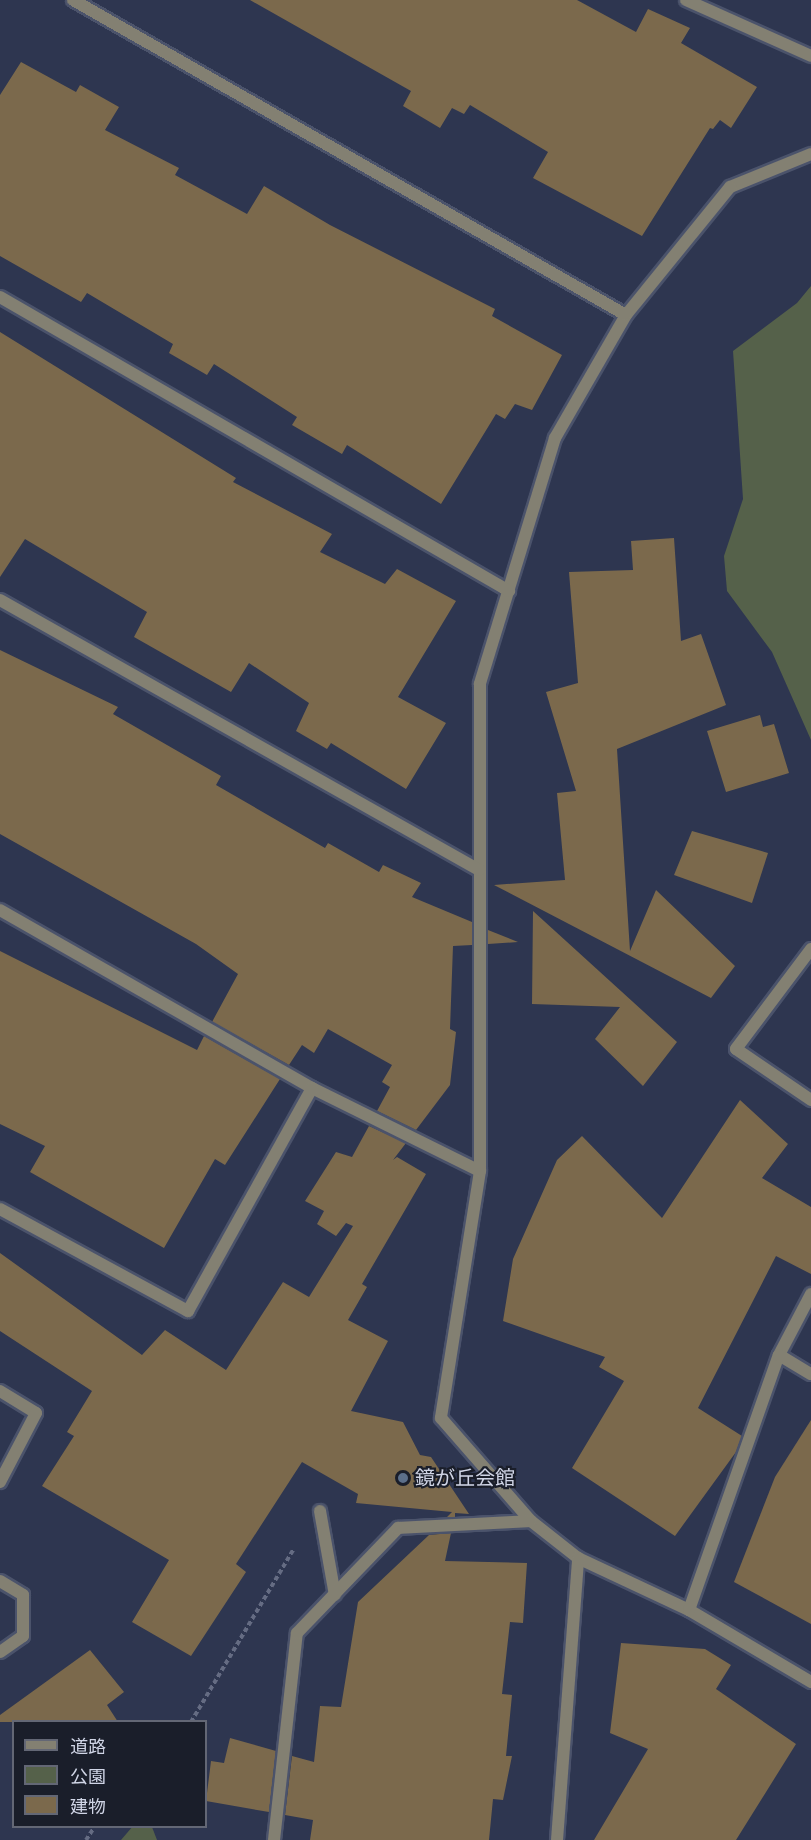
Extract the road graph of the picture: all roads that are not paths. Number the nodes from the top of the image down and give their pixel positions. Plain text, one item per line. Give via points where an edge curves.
1 (73, 0) edge
2 (686, 0) edge
3 (811, 56) edge
4 (811, 154) edge
5 (0, 297) edge
6 (626, 315) junction
7 (509, 591) junction
8 (0, 600) edge
9 (479, 870) junction
10 (0, 910) edge
11 (811, 948) edge
12 (312, 1088) junction
13 (811, 1100) edge
14 (480, 1171) junction
15 (0, 1209) edge
16 (811, 1294) edge
17 (779, 1355) junction
18 (811, 1374) edge
19 (0, 1391) edge
20 (0, 1482) edge
21 (320, 1511) road end
22 (531, 1521) junction
23 (578, 1558) junction
24 (0, 1581) edge
25 (335, 1594) junction
26 (689, 1610) junction
27 (0, 1652) edge
28 (811, 1682) edge
29 (274, 1840) edge
30 (557, 1840) edge

1 - 6 street
2 - 3 street
4 - 6 street via 730,187
5 - 7 street
6 - 7 street via 555,438
7 - 9 street via 480,684
8 - 9 street
9 - 14 street
10 - 12 street
11 - 13 street via 736,1049
12 - 14 street
12 - 15 street via 188,1311
14 - 22 street via 441,1418
16 - 17 street
17 - 18 street
17 - 26 street
19 - 20 street via 36,1413
21 - 25 street
22 - 23 street
22 - 25 street via 398,1528
23 - 26 street
23 - 30 street
24 - 27 street via 23,1595 23,1636
25 - 29 street via 297,1633
26 - 28 street

